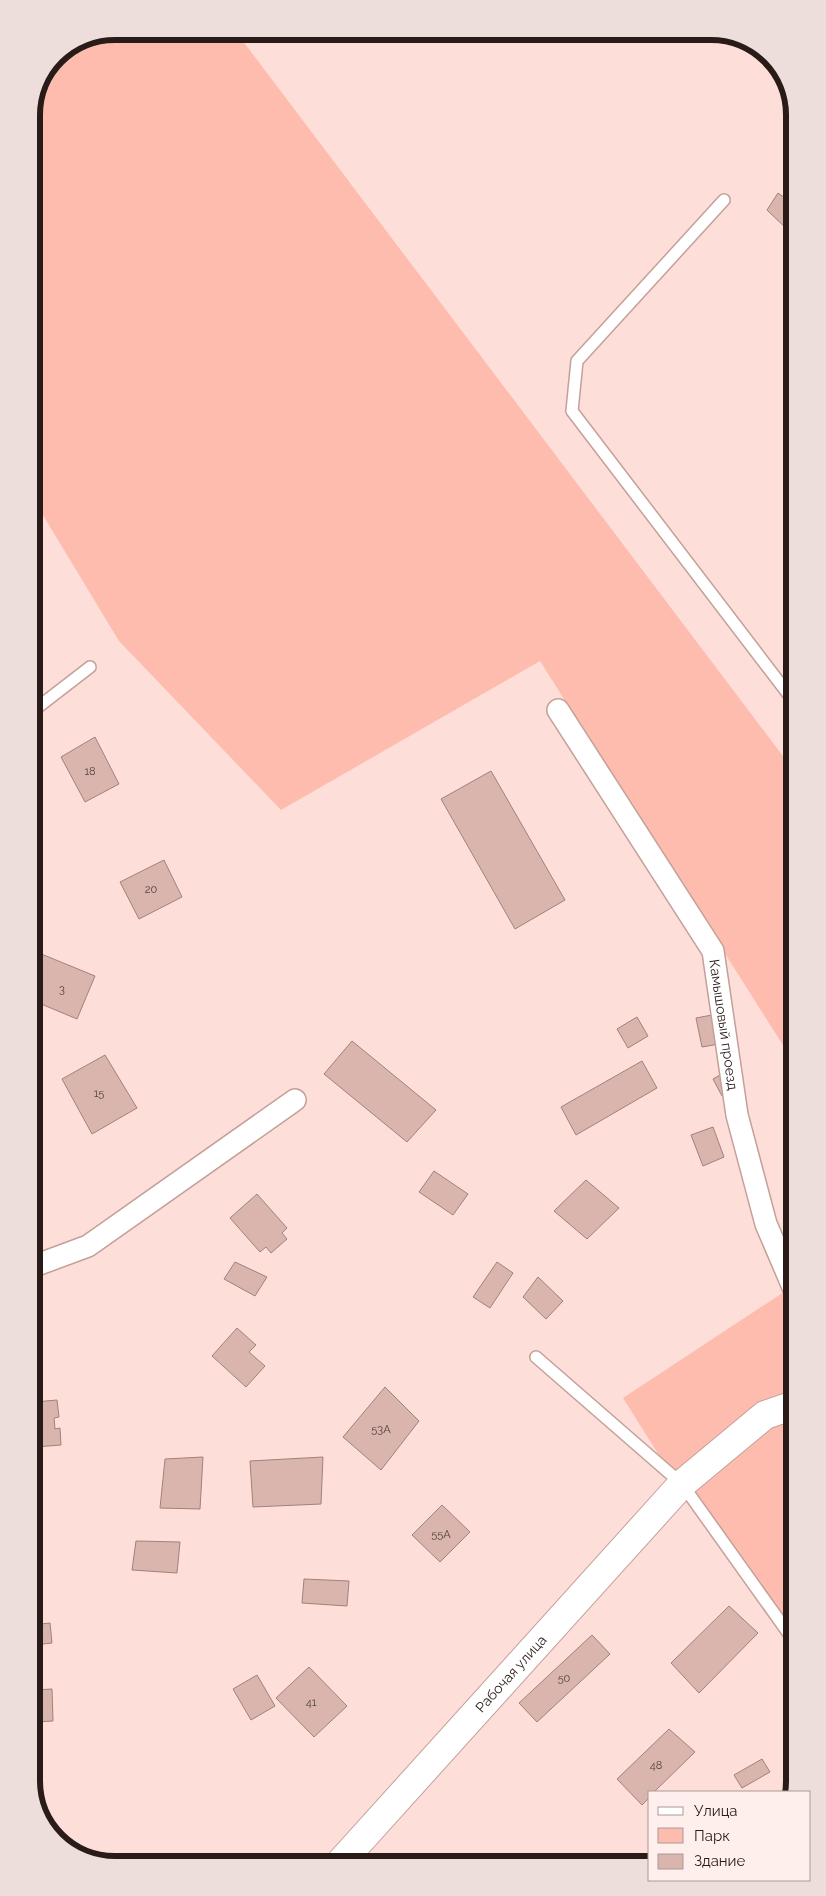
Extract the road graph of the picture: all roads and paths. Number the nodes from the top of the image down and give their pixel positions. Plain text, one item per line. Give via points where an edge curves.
1 (724, 200) dead end
2 (90, 667) dead end
3 (786, 691) edge
4 (40, 706) edge
5 (558, 710) dead end
6 (295, 1100) dead end
7 (40, 1264) edge
8 (786, 1271) edge
9 (536, 1357) dead end
10 (786, 1407) edge
11 (682, 1484) junction
12 (786, 1630) edge
13 (346, 1856) edge

1 - 3 lane via 577,361 572,411
2 - 4 lane
5 - 8 street, Камышовый проезд via 713,951 737,1115 766,1224
6 - 7 street via 88,1246
9 - 11 lane
10 - 11 street, Рабочая улица via 765,1415
11 - 12 lane
11 - 13 street, Рабочая улица

